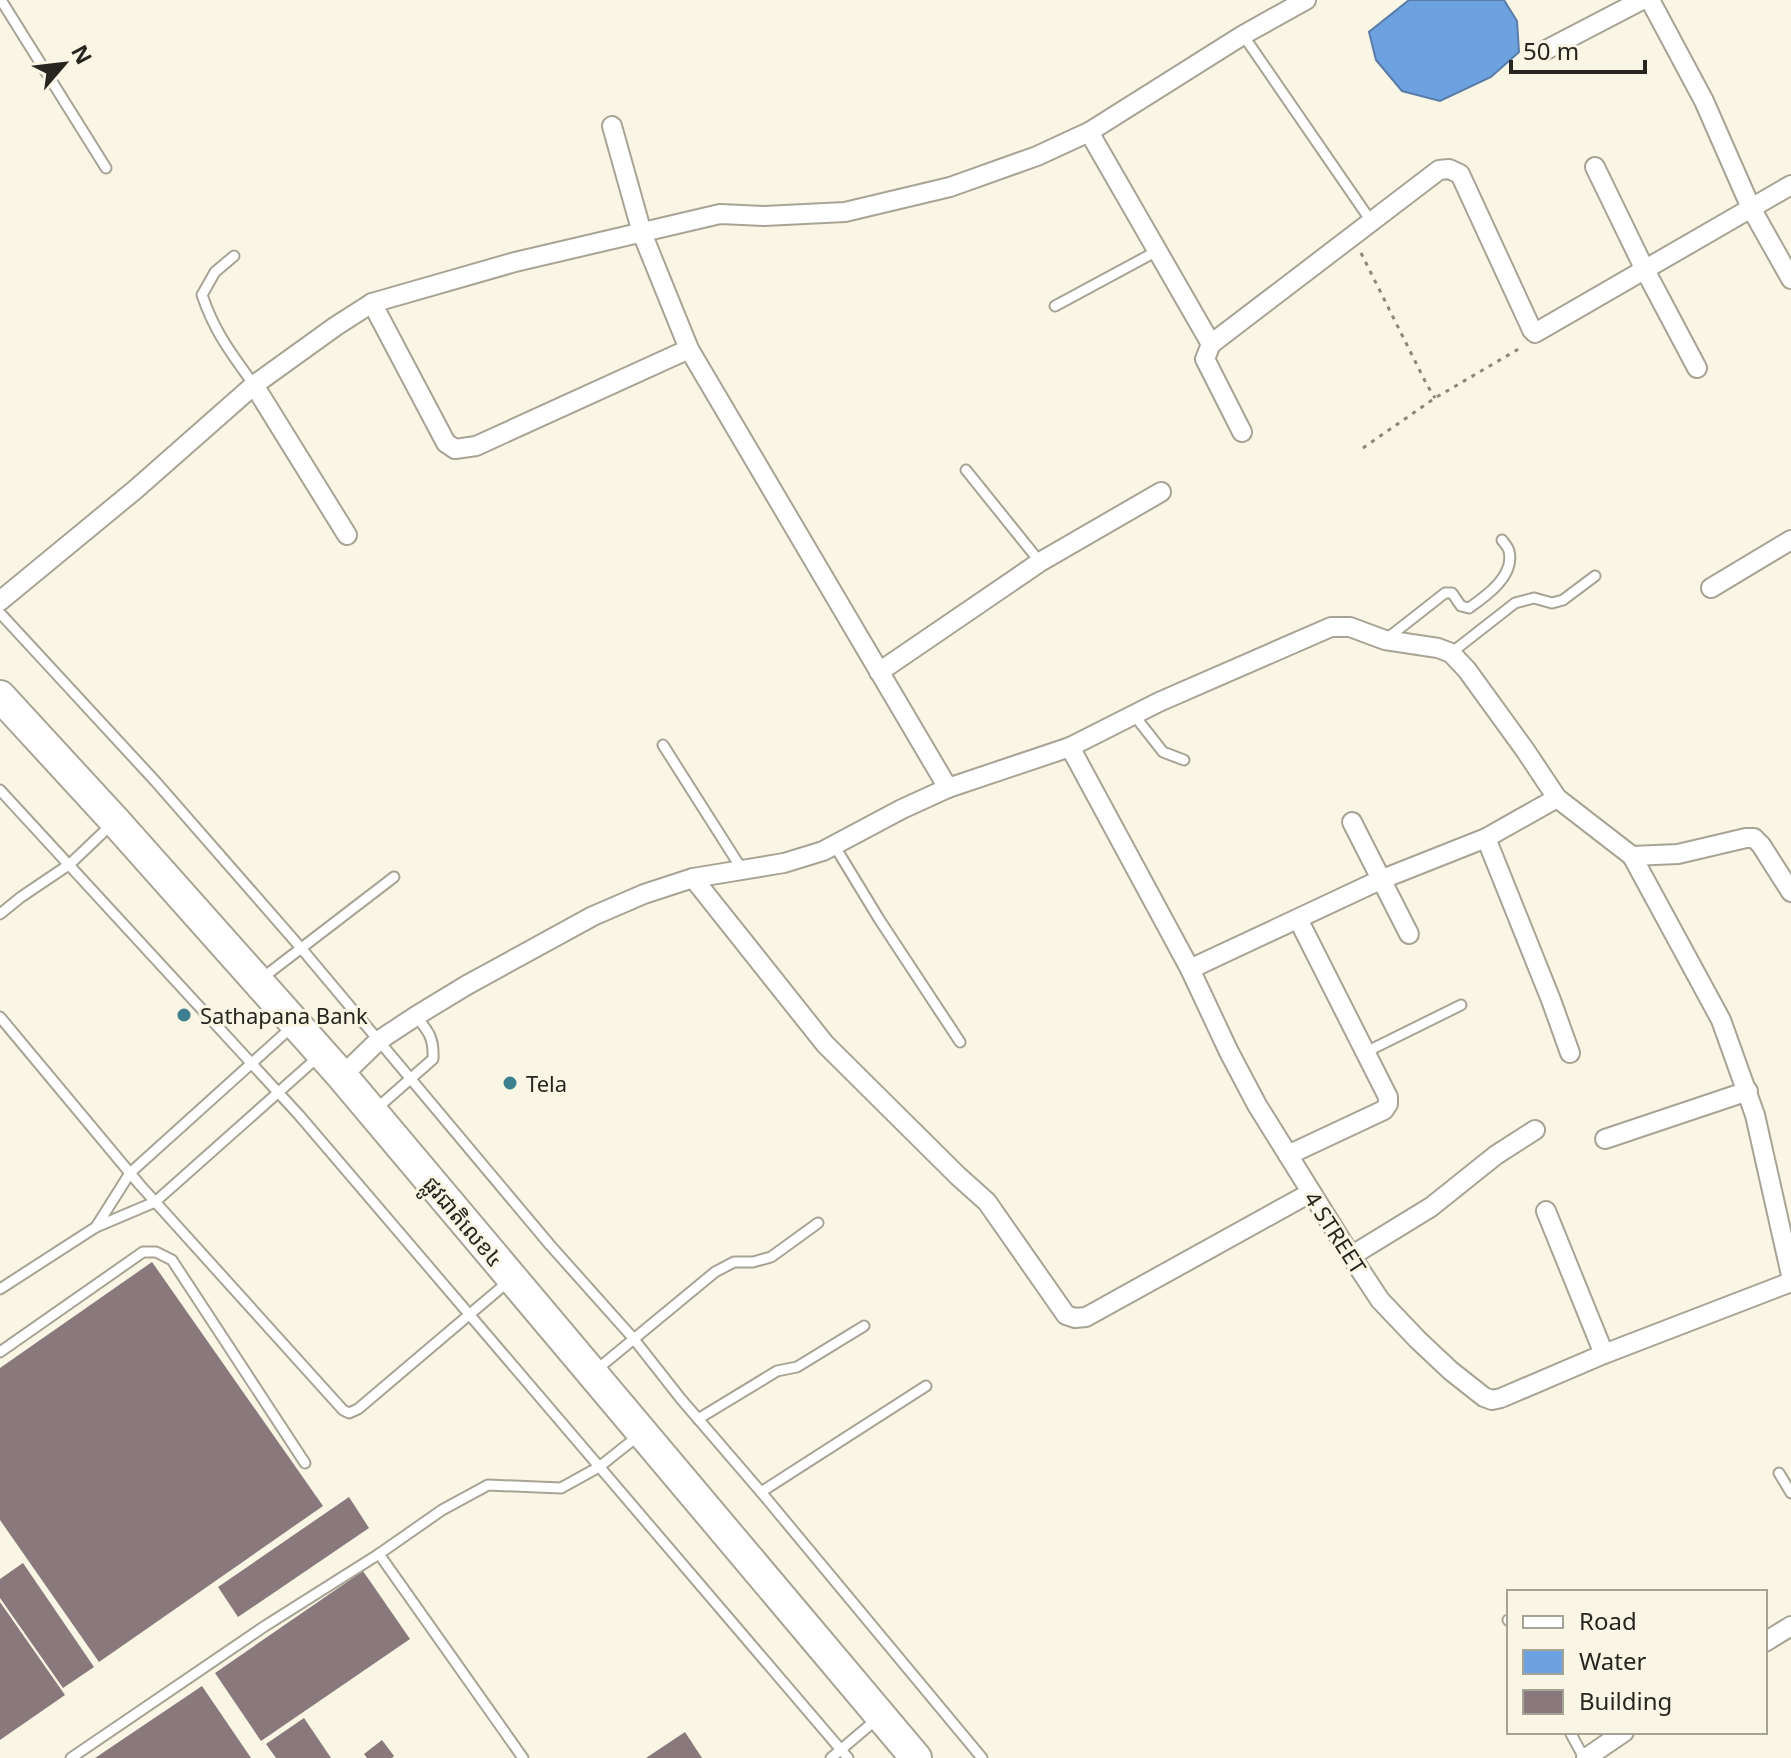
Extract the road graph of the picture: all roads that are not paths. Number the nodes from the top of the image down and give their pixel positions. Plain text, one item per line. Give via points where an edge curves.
1 (1, 0) edge
2 (1306, 0) edge
3 (1642, 0) edge
4 (1650, 0) edge
5 (1243, 35) junction
6 (1544, 51) dead end
7 (612, 126) dead end
8 (1089, 132) junction
9 (1595, 167) dead end
10 (106, 168) dead end
11 (1791, 185) edge
12 (1751, 208) junction
13 (1371, 221) junction
14 (642, 233) junction
15 (1157, 251) junction
16 (234, 256) dead end
17 (1645, 270) junction
18 (1791, 279) edge
19 (372, 303) junction
20 (1055, 306) dead end
21 (1211, 344) junction
22 (689, 349) junction
23 (1697, 368) dead end
24 (254, 385) junction
25 (1242, 432) dead end
26 (966, 470) dead end
27 (1161, 492) dead end
28 (347, 535) dead end
29 (1502, 540) dead end
30 (1791, 540) edge
31 (1040, 562) junction
32 (1595, 576) dead end
33 (1711, 588) dead end
34 (0, 601) edge
35 (0, 613) edge
36 (1385, 640) junction
37 (1451, 653) junction
38 (879, 672) junction
39 (0, 696) edge
40 (1134, 715) junction
41 (663, 745) dead end
42 (1070, 747) junction
43 (1184, 760) dead end
44 (948, 788) junction
45 (0, 790) edge
46 (1557, 798) junction
47 (115, 821) junction
48 (1352, 822) dead end
49 (1486, 838) junction
50 (834, 845) junction
51 (1632, 856) junction
52 (70, 864) junction
53 (743, 871) junction
54 (394, 877) dead end
55 (693, 878) junction
56 (1380, 880) junction
57 (1791, 892) edge
58 (0, 914) edge
59 (1298, 919) junction
60 (1409, 934) dead end
61 (301, 948) junction
62 (1190, 969) junction
63 (258, 981) junction
64 (1461, 1005) dead end
65 (416, 1016) junction
66 (0, 1017) edge
67 (296, 1024) junction
68 (378, 1041) junction
69 (960, 1042) dead end
70 (1366, 1052) junction
71 (1570, 1053) dead end
72 (252, 1064) junction
73 (332, 1064) junction
74 (411, 1079) junction
75 (1748, 1091) junction
76 (279, 1094) junction
77 (372, 1112) junction
78 (1535, 1130) dead end
79 (1605, 1139) dead end
80 (1288, 1155) junction
81 (130, 1173) junction
82 (1310, 1193) junction
83 (155, 1202) junction
84 (1546, 1211) dead end
85 (818, 1223) dead end
86 (96, 1227) junction
87 (1351, 1256) junction
88 (1791, 1275) edge
89 (512, 1278) junction
90 (1791, 1282) edge
91 (0, 1289) edge
92 (470, 1315) junction
93 (864, 1326) dead end
94 (633, 1338) junction
95 (0, 1352) edge
96 (1604, 1354) junction
97 (592, 1373) junction
98 (926, 1386) dead end
99 (698, 1419) junction
100 (642, 1432) junction
101 (305, 1463) dead end
102 (599, 1467) junction
103 (1779, 1473) dead end
104 (761, 1492) junction
105 (1791, 1493) edge
106 (379, 1554) junction
107 (1791, 1626) edge
108 (1767, 1641) edge
109 (880, 1716) junction
110 (1571, 1734) edge
111 (1621, 1734) edge
112 (844, 1754) edge
113 (71, 1758) edge
114 (523, 1758) edge
115 (831, 1758) edge
116 (916, 1758) edge
117 (982, 1758) edge
118 (1585, 1758) edge

1 - 10 lane
2 - 5 street
3 - 6 street
4 - 12 street via 1704,101
5 - 8 street
5 - 13 lane
7 - 14 street
8 - 14 street via 950,187 845,212 720,214
8 - 15 street
9 - 17 street
11 - 12 street
12 - 17 street
12 - 18 street
13 - 17 street via 1439,170 1460,174 1535,333
13 - 21 street
14 - 19 street
14 - 22 street
15 - 20 lane
15 - 21 street
16 - 24 lane via 215,272 202,295 211,322
17 - 23 street
19 - 22 street via 446,443 455,449 476,446
19 - 24 street
21 - 25 street via 1205,359
22 - 38 street
24 - 28 street
24 - 34 street
26 - 31 lane
27 - 31 street
29 - 36 lane via 1509,552 1500,583 1469,608 1445,593
30 - 33 street
31 - 38 street
32 - 37 lane via 1563,600 1515,603
35 - 61 lane
36 - 37 street
36 - 40 street via 1350,627 1331,627
37 - 46 street
38 - 44 street
39 - 47 highway, ផ្លូវជាតិលេខ៤
40 - 42 street
40 - 43 lane via 1163,752
41 - 53 lane
42 - 44 street
42 - 62 street, 4 STREET
44 - 50 street
45 - 52 lane
46 - 49 street
46 - 51 street
47 - 52 lane
47 - 63 highway, ផ្លូវជាតិលេខ៤
48 - 56 street
49 - 56 street
49 - 71 street
50 - 53 street
50 - 69 lane
51 - 57 street via 1678,854 1754,838
51 - 75 street via 1721,1020
52 - 58 lane
52 - 72 lane
53 - 55 street
54 - 61 lane
55 - 65 street via 593,916
55 - 82 street via 825,1044 987,1202 1066,1315 1086,1317
56 - 59 street
56 - 60 street
59 - 62 street
59 - 70 street
61 - 63 lane
61 - 68 lane
62 - 80 street, 4 STREET via 1229,1052
63 - 67 highway, ផ្លូវជាតិលេខ៤
64 - 70 lane
65 - 68 street
65 - 74 lane via 434,1045 433,1059
66 - 81 lane
67 - 72 lane
67 - 73 highway, ផ្លូវជាតិលេខ៤
68 - 73 street
68 - 74 lane
70 - 80 street via 1388,1097 1384,1110
72 - 76 lane
72 - 81 lane
73 - 76 lane
73 - 77 highway, ផ្លូវជាតិលេខ៤
74 - 77 lane
74 - 94 lane
75 - 79 street
75 - 88 street
76 - 83 lane
76 - 92 lane
77 - 89 highway, ផ្លូវជាតិលេខ៤
78 - 87 street via 1431,1207
80 - 82 street, 4 STREET
81 - 83 lane
81 - 86 lane
82 - 87 street, 4 STREET
83 - 86 lane
83 - 92 lane via 349,1413
84 - 96 street
85 - 94 lane via 771,1257 734,1262 715,1272
86 - 91 lane
87 - 96 street, 4 STREET via 1380,1300 1484,1397 1501,1398
89 - 92 lane
89 - 97 highway, ផ្លូវជាតិលេខ៤
90 - 96 street, 4 STREET
92 - 102 lane
93 - 99 lane
94 - 97 lane
94 - 99 lane
95 - 101 lane via 143,1252 156,1252 172,1260
97 - 100 highway, ផ្លូវជាតិលេខ៤
98 - 104 lane
99 - 104 lane
100 - 102 lane
100 - 109 highway, ផ្លូវជាតិលេខ៤
102 - 106 lane via 561,1488 488,1485
102 - 112 lane
103 - 105 lane
104 - 117 lane
106 - 113 lane
106 - 114 lane
107 - 108 street
109 - 112 lane
109 - 116 highway, ផ្លូវជាតិលេខ៤
110 - 118 lane
111 - 118 street
112 - 115 lane

